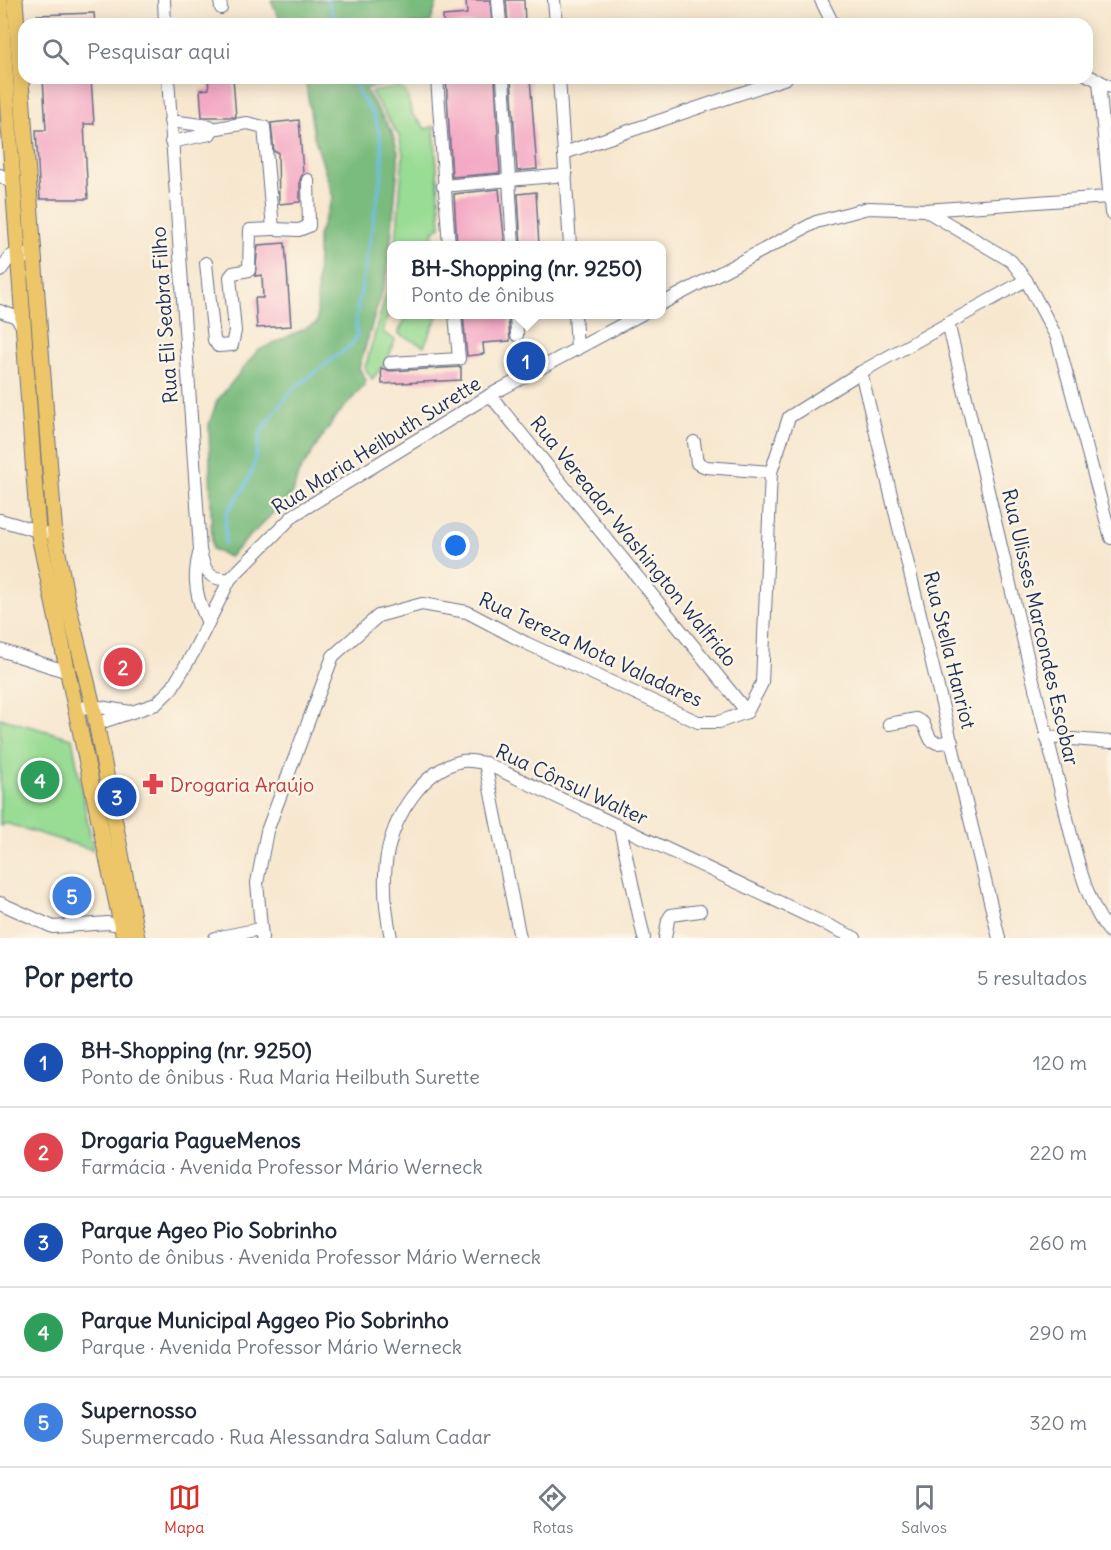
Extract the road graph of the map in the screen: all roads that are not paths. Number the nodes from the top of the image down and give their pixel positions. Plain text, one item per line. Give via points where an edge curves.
1 (0, 0) edge
2 (15, 0) edge
3 (164, 0) edge
4 (498, 0) edge
5 (554, 0) edge
6 (821, 0) edge
7 (165, 18) edge
8 (500, 18) edge
9 (556, 18) edge
10 (830, 18) edge
11 (18, 37) edge
12 (22, 84) edge
13 (168, 84) edge
14 (436, 84) edge
15 (503, 84) edge
16 (559, 84) edge
17 (768, 84) edge
18 (1105, 84) edge
19 (170, 121) junction
20 (212, 129) junction
21 (171, 142) junction
22 (564, 153) junction
23 (0, 175) edge
24 (566, 175) junction
25 (308, 180) dead end
26 (510, 180) junction
27 (13, 184) junction
28 (443, 186) junction
29 (1108, 197) junction
30 (925, 210) junction
31 (1111, 213) edge
32 (273, 229) junction
33 (448, 241) edge
34 (513, 241) edge
35 (570, 241) edge
36 (19, 251) junction
37 (36, 262) junction
38 (206, 263) dead end
39 (0, 271) edge
40 (1026, 280) junction
41 (666, 301) edge
42 (0, 310) edge
43 (455, 319) edge
44 (516, 319) edge
45 (575, 319) edge
46 (634, 319) edge
47 (948, 323) junction
48 (23, 327) junction
49 (518, 336) dead end
50 (577, 349) junction
51 (390, 363) dead end
52 (861, 372) junction
53 (490, 395) junction
54 (694, 442) dead end
55 (771, 472) junction
56 (0, 520) edge
57 (38, 531) junction
58 (55, 537) junction
59 (1111, 538) edge
60 (200, 550) junction
61 (230, 579) junction
62 (208, 623) junction
63 (0, 651) edge
64 (68, 672) junction
65 (93, 706) junction
66 (76, 709) junction
67 (135, 712) junction
68 (747, 712) junction
69 (96, 724) junction
70 (890, 724) dead end
71 (1046, 736) junction
72 (1111, 741) edge
73 (952, 742) junction
74 (484, 763) junction
75 (620, 828) junction
76 (0, 903) edge
77 (700, 911) dead end
78 (1109, 928) edge
79 (129, 932) edge
80 (261, 934) edge
81 (215, 938) edge
82 (391, 938) edge
83 (520, 938) edge
84 (644, 938) edge
85 (665, 938) edge
86 (855, 938) edge
87 (999, 938) edge

1 - 27 main road
2 - 11 main road
3 - 7 street
4 - 8 street
5 - 9 street
6 - 10 street
12 - 37 main road
13 - 19 street, Rua Eli Seabra Filho
14 - 28 street
15 - 26 street
16 - 22 street
17 - 22 street
18 - 29 street
19 - 20 street
19 - 21 street, Rua Eli Seabra Filho
20 - 21 street via 210,134
20 - 32 street via 247,123 264,127
21 - 60 street, Rua Eli Seabra Filho
22 - 24 street
23 - 27 street
24 - 26 street
24 - 35 street
25 - 32 street via 309,226 299,230
26 - 28 street
26 - 34 street
27 - 36 main road
28 - 33 street
29 - 30 street
29 - 31 street
30 - 40 street via 1011,261
30 - 41 street via 868,208 816,222
32 - 38 street via 250,230 249,270 230,277 235,331 232,345 218,346 214,340
36 - 37 street
36 - 39 street
36 - 48 main road
37 - 58 main road
40 - 47 street
40 - 59 street via 1057,338
42 - 48 street via 16,316
43 - 51 street via 459,359
44 - 49 street
45 - 50 street
46 - 50 street, Rua Maria Heilbuth Surette
47 - 52 street
47 - 71 street, Rua Ulisses Marcondes Escobar
48 - 57 main road
50 - 53 street, Rua Maria Heilbuth Surette
52 - 55 street via 789,417
52 - 73 street, Rua Stella Hanriot
53 - 61 street, Rua Maria Heilbuth Surette via 294,515
53 - 68 street, Rua Vereador Washington Walfrido
54 - 55 street via 696,463 706,467
55 - 68 street via 762,683
56 - 57 street
57 - 58 street
57 - 64 main road
58 - 65 main road
60 - 61 street, Rua Eli Seabra Filho via 209,576
60 - 62 street, Rua Eli Seabra Filho via 195,571 197,600
61 - 62 street, Rua Maria Heilbuth Surette
62 - 67 street, Rua Maria Heilbuth Surette via 172,688 156,704
63 - 64 street
64 - 66 main road
65 - 66 street
65 - 67 street
65 - 69 main road
66 - 79 main road
67 - 69 street, Rua Maria Heilbuth Surette
68 - 80 street, Rua Tereza Mota Valadares via 719,722 698,722 467,612 422,604 378,616 333,656 271,820 258,883
69 - 79 main road
70 - 73 street via 916,719 923,723 930,740
71 - 72 street
71 - 78 street, Rua Ulisses Marcondes Escobar via 1085,884
73 - 87 street, Rua Stella Hanriot
74 - 75 street, Rua Cônsul Walter
74 - 82 street, Rua Cônsul Walter via 464,760 442,768 423,783 402,815 388,849 384,885
74 - 83 street
75 - 84 street
75 - 86 street, Rua Cônsul Walter
76 - 79 street via 53,927 108,923
77 - 85 street via 671,915
80 - 81 street

